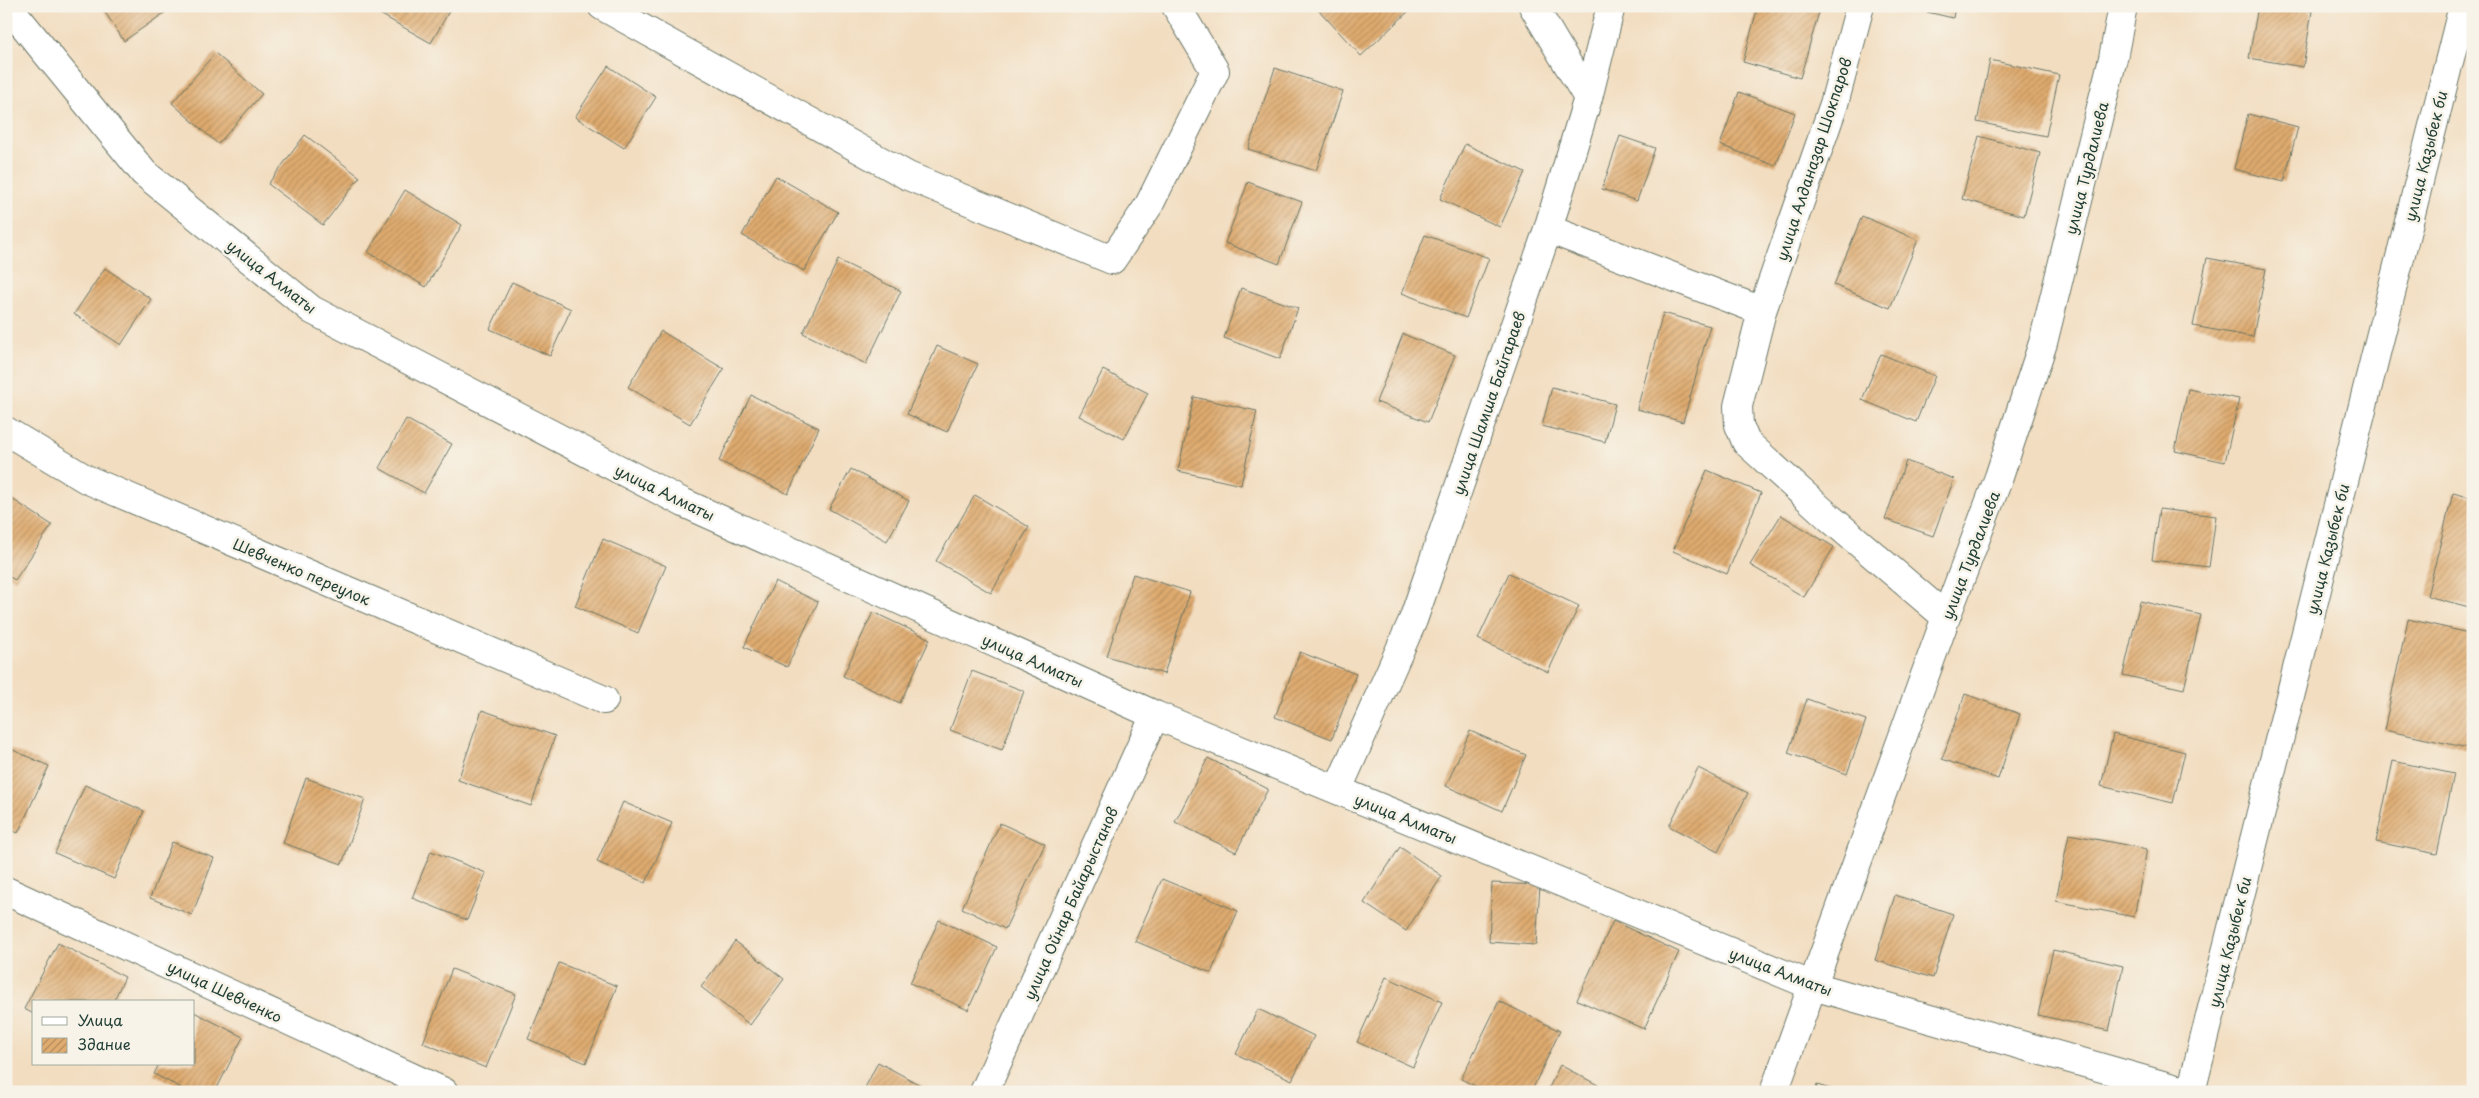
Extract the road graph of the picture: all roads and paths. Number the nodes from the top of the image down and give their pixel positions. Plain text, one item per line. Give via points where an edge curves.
1 (8, 6) edge
2 (602, 6) edge
3 (1176, 6) edge
4 (1533, 6) edge
5 (1610, 6) edge
6 (1860, 6) edge
7 (2123, 6) edge
8 (2463, 6) edge
9 (1588, 98) junction
10 (1548, 229) junction
11 (1762, 311) junction
12 (6, 431) edge
13 (1946, 617) junction
14 (604, 700) dead end
15 (1155, 715) junction
16 (1338, 789) junction
17 (6, 891) edge
18 (1814, 986) junction
19 (444, 1092) edge
20 (984, 1092) edge
21 (1774, 1092) edge
22 (2187, 1092) edge
23 (2191, 1092) edge

1 - 15 street, улица Алматы via 144,173 312,310 684,503
2 - 3 street via 908,176 1112,260 1150,206 1215,71
4 - 9 street
5 - 9 street, улица Шамша Байгараев
6 - 11 street, улица Алданазар Шокпаров via 1834,104
7 - 13 street, улица Турдалиева via 2043,343 2000,477
8 - 23 street, улица Казыбек би
9 - 10 street, улица Шамша Байгараев
10 - 11 street
10 - 16 street, улица Шамша Байгараев via 1413,620
11 - 13 street, улица Алданазар Шокпаров via 1738,406 1739,425 1746,442
12 - 14 street, Шевченко переулок via 86,478
13 - 18 street, улица Турдалиева
15 - 16 street, улица Алматы
15 - 20 street, улица Ойнар Байарыстанов
16 - 18 street, улица Алматы
17 - 19 street, улица Шевченко
18 - 21 street, улица Турдалиева
18 - 22 street, улица Алматы

